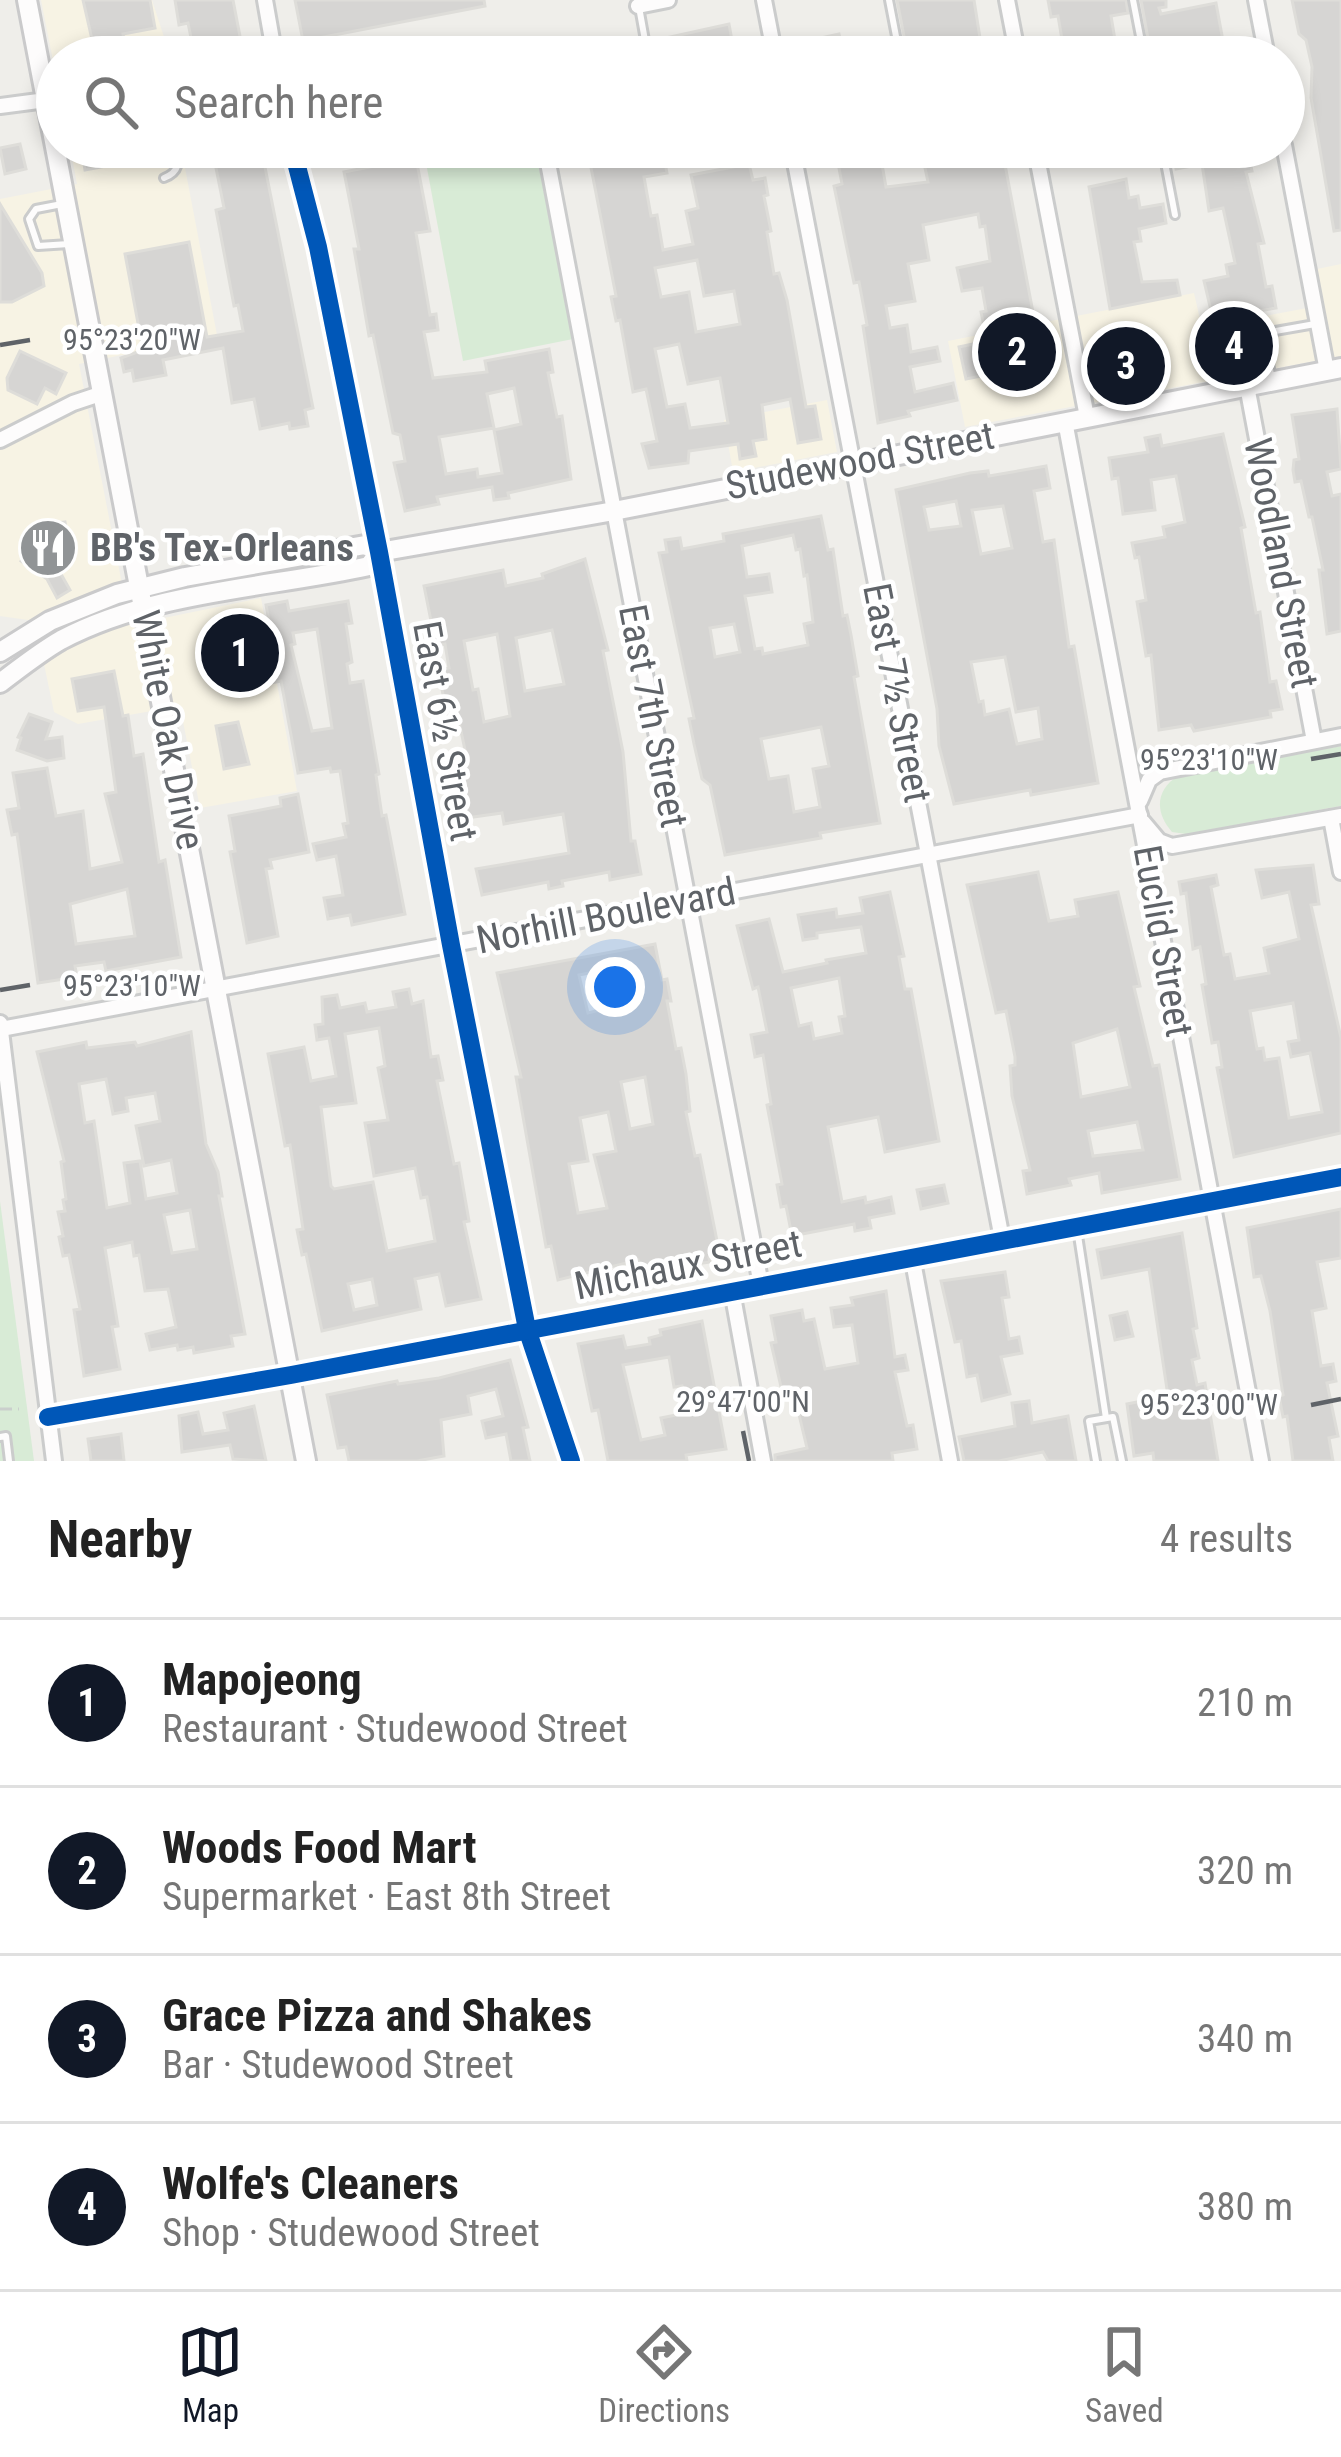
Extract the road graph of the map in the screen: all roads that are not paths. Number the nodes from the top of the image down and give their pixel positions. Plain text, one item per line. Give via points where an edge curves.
1 (27, 0) edge
2 (265, 0) edge
3 (668, 0) edge
4 (764, 0) edge
5 (889, 0) edge
6 (1007, 0) edge
7 (1133, 0) edge
8 (1256, 0) edge
9 (638, 6) joint
10 (271, 36) edge
11 (644, 36) edge
12 (771, 36) edge
13 (896, 36) edge
14 (1014, 36) edge
15 (1140, 36) edge
16 (1263, 36) edge
17 (36, 47) edge
18 (36, 101) edge
19 (0, 106) edge
20 (59, 168) edge
21 (177, 168) edge
22 (297, 168) edge
23 (549, 168) edge
24 (796, 168) edge
25 (1039, 168) edge
26 (1166, 168) edge
27 (1288, 168) edge
28 (164, 178) dead end
29 (66, 203) junction
30 (1175, 215) dead end
31 (74, 243) junction
32 (1318, 323) junction
33 (1334, 369) edge
34 (1272, 381) junction
35 (1247, 386) junction
36 (103, 394) junction
37 (1087, 417) junction
38 (1065, 421) junction
39 (0, 440) edge
40 (853, 461) junction
41 (614, 511) junction
42 (379, 553) junction
43 (140, 588) junction
44 (144, 609) junction
45 (0, 652) edge
46 (0, 682) edge
47 (1341, 736) edge
48 (1314, 741) junction
49 (1140, 815) junction
50 (1336, 818) edge
51 (928, 855) junction
52 (1341, 872) edge
53 (688, 900) junction
54 (451, 945) junction
55 (218, 988) junction
56 (0, 1026) edge
57 (7, 1152) edge
58 (1341, 1177) edge
59 (1212, 1201) junction
60 (1077, 1226) junction
61 (1002, 1239) junction
62 (912, 1256) junction
63 (761, 1285) junction
64 (732, 1291) junction
65 (526, 1329) junction
66 (300, 1373) junction
67 (48, 1418) junction
68 (1106, 1418) junction
69 (0, 1437) edge
70 (9, 1461) edge
71 (54, 1461) edge
72 (306, 1461) edge
73 (571, 1461) edge
74 (763, 1461) edge
75 (950, 1461) edge
76 (1096, 1461) edge
77 (1122, 1461) edge
78 (1261, 1461) edge

1 - 17 main road, White Oak Drive
2 - 10 street
3 - 9 street
4 - 12 street
5 - 13 lane
6 - 14 street
7 - 15 lane
8 - 16 street
9 - 11 lane
18 - 19 street
20 - 29 main road, White Oak Drive
21 - 28 lane
22 - 42 street, East 6½ Street
23 - 41 street, East 7th Street
24 - 40 street, East 7½ Street
25 - 37 street
26 - 30 lane
27 - 32 street
29 - 31 main road, White Oak Drive
29 - 31 lane via 34,211 33,241 46,248
31 - 36 main road, White Oak Drive
32 - 33 street
32 - 34 lane via 1264,333
33 - 34 main road, Studewood Street
34 - 35 main road, Studewood Street
35 - 37 main road, Studewood Street
35 - 48 street, Woodland Street
36 - 39 street
36 - 43 main road, White Oak Drive
37 - 38 main road, Studewood Street
38 - 40 main road, Studewood Street
38 - 49 street, Euclid Street
40 - 41 main road, Studewood Street
40 - 51 street, East 7½ Street
41 - 42 main road, Studewood Street
41 - 53 street, East 7th Street
42 - 43 main road, Studewood Street via 365,545
42 - 44 main road, Studewood Street via 369,566
42 - 54 street, East 6½ Street
43 - 44 main road, White Oak Drive
43 - 45 main road, Studewood Street via 92,601
44 - 46 main road, Studewood Street via 61,640
44 - 55 main road, White Oak Drive
47 - 48 street
48 - 49 street via 1160,772 1140,797
49 - 50 street via 1148,832 1172,846
49 - 51 street, Norhill Boulevard
49 - 59 street, Euclid Street
50 - 52 street
51 - 53 street, Norhill Boulevard
51 - 61 street, East 7½ Street
53 - 54 street, Norhill Boulevard
53 - 63 street, East 7th Street
54 - 55 street, Norhill Boulevard
54 - 65 street, East 6½ Street
55 - 56 street, Norhill Boulevard
55 - 66 main road, White Oak Drive
56 - 57 street
57 - 67 street
58 - 59 street, Michaux Street
59 - 60 street, Michaux Street
59 - 78 street, Euclid Street
60 - 61 street, Michaux Street
60 - 68 lane
61 - 62 street, Michaux Street
62 - 63 street, Michaux Street
62 - 75 street
63 - 64 street, Michaux Street
64 - 65 street, Michaux Street
64 - 74 street
65 - 66 street, Michaux Street
65 - 73 street, East 6½ Street
66 - 67 street, Michaux Street
66 - 72 main road, White Oak Drive
67 - 71 street
68 - 76 lane via 1089,1421
68 - 77 lane via 1113,1417
69 - 70 lane

